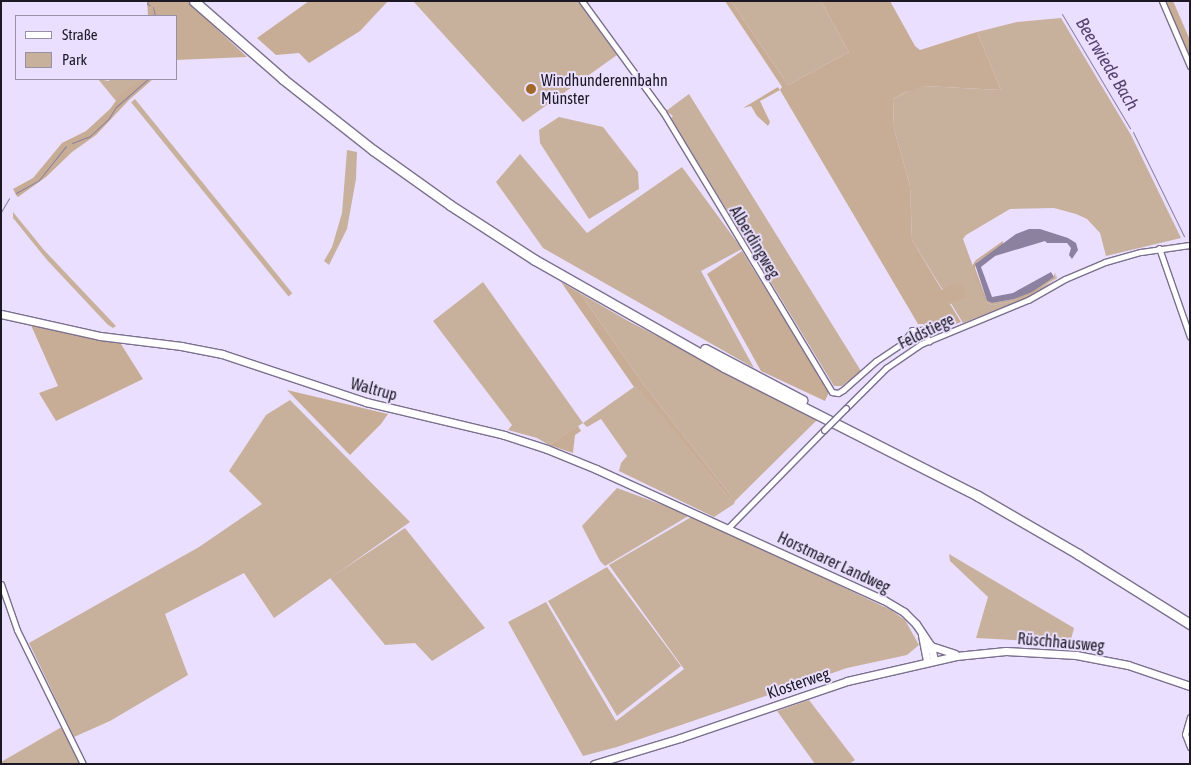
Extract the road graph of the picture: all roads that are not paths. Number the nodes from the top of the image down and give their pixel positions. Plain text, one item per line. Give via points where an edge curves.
1 (194, 1) edge
2 (203, 1) edge
3 (582, 1) edge
4 (1162, 1) edge
5 (1190, 66) edge
6 (1190, 245) edge
7 (1159, 248) junction
8 (1, 314) edge
9 (1190, 337) edge
10 (929, 340) junction
11 (728, 528) junction
12 (1, 584) edge
13 (1190, 619) edge
14 (1190, 624) edge
15 (921, 632) junction
16 (932, 646) junction
17 (966, 654) junction
18 (930, 660) junction
19 (1190, 686) edge
20 (1190, 717) edge
21 (1190, 747) edge
22 (83, 764) edge
23 (594, 764) edge

1 - 14 highway via 367,146 535,260 724,367 985,500
2 - 13 highway via 276,65 373,142 460,205 540,257 661,326 1008,507
3 - 10 street, Alberdingweg via 662,112 832,392 844,390 876,361 904,342 912,330 921,330
4 - 5 street
6 - 7 street, Feldstiege
7 - 9 street
7 - 10 street, Feldstiege via 1093,266 1028,300
8 - 11 main road, Waltrup via 108,337 216,353 366,402 520,440 589,466
10 - 11 street, Feldstiege, bridge via 893,362
11 - 15 main road, Horstmarer Landweg via 884,600 904,612
12 - 22 street via 17,630
15 - 16 main road, Horstmarer Landweg
15 - 18 main road, Horstmarer Landweg
16 - 17 main road via 945,652
16 - 18 main road
17 - 18 main road, Rüschhausweg
17 - 19 main road, Rüschhausweg via 1036,651 1076,655 1135,667
18 - 23 main road, Klosterweg via 847,681
20 - 21 street via 1185,734

